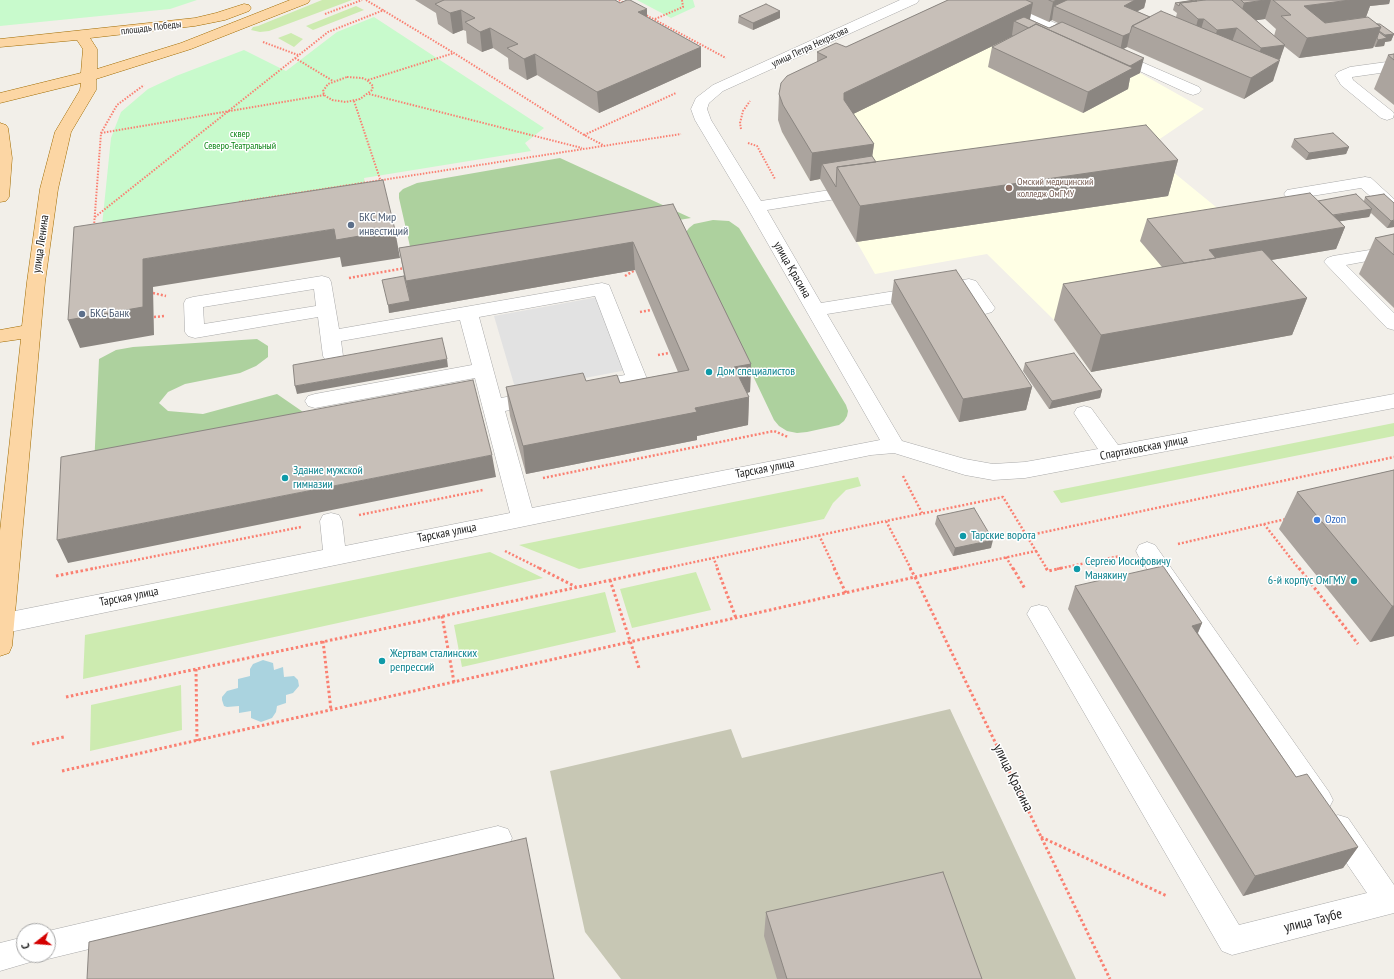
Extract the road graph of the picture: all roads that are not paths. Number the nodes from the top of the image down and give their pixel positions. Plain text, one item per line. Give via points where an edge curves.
1 (303, 0) edge
2 (912, 0) edge
3 (992, 0) edge
4 (259, 2) dead end
5 (82, 36) junction
6 (1, 48) edge
7 (1394, 66) edge
8 (89, 76) junction
9 (1193, 90) dead end
10 (708, 94) joint
11 (0, 98) edge
12 (1387, 115) dead end
13 (1, 135) edge
14 (830, 194) edge
15 (1293, 194) edge
16 (0, 197) edge
17 (756, 207) junction
18 (1394, 208) edge
19 (1394, 252) edge
20 (985, 308) dead end
21 (326, 310) junction
22 (815, 310) junction
23 (468, 313) junction
24 (1394, 324) edge
25 (31, 331) junction
26 (0, 336) edge
27 (330, 337) junction
28 (333, 356) edge
29 (483, 370) junction
30 (575, 391) edge
31 (552, 396) edge
32 (315, 401) dead end
33 (1394, 401) edge
34 (492, 407) junction
35 (1084, 413) dead end
36 (894, 446) junction
37 (1112, 453) junction
38 (522, 518) junction
39 (331, 521) road end
40 (1147, 551) road end
41 (336, 556) junction
42 (1040, 614) road end
43 (1, 631) edge
44 (498, 838) dead end
45 (1392, 901) edge
46 (56, 944) edge
47 (16, 953) edge
48 (0, 957) edge

1 - 8 main road via 186,46
2 - 10 street, улица Петра Некрасова
3 - 9 street
4 - 5 main road, площадь Победы via 220,18
5 - 6 main road, площадь Победы via 20,41
5 - 8 main road via 90,49
7 - 12 street via 1343,75 1346,82
8 - 11 main road
8 - 25 main road, улица Ленина via 88,90 62,132 49,189
10 - 17 street, улица Красина via 700,109 703,120
13 - 16 main road via 4,158
14 - 17 street
15 - 18 street via 1365,182
17 - 22 street, улица Красина
19 - 24 street via 1333,262
20 - 22 street via 969,285
21 - 21 street via 322,282 193,304 194,332
21 - 27 street
22 - 36 street, улица Красина
23 - 27 street
23 - 29 street
23 - 30 street via 602,289 637,379
25 - 26 main road
25 - 43 main road, улица Ленина
27 - 28 street
29 - 32 street
29 - 34 street
31 - 34 street
33 - 37 street, Спартаковская улица
34 - 38 street
35 - 37 street
36 - 37 street, Спартаковская улица via 965,467 993,472 1025,470
36 - 38 street, Тарская улица via 867,448
38 - 41 street, Тарская улица
39 - 41 street
40 - 45 street
41 - 43 street, Тарская улица
42 - 45 street, улица Таубе via 1232,941
44 - 46 street
47 - 48 street

